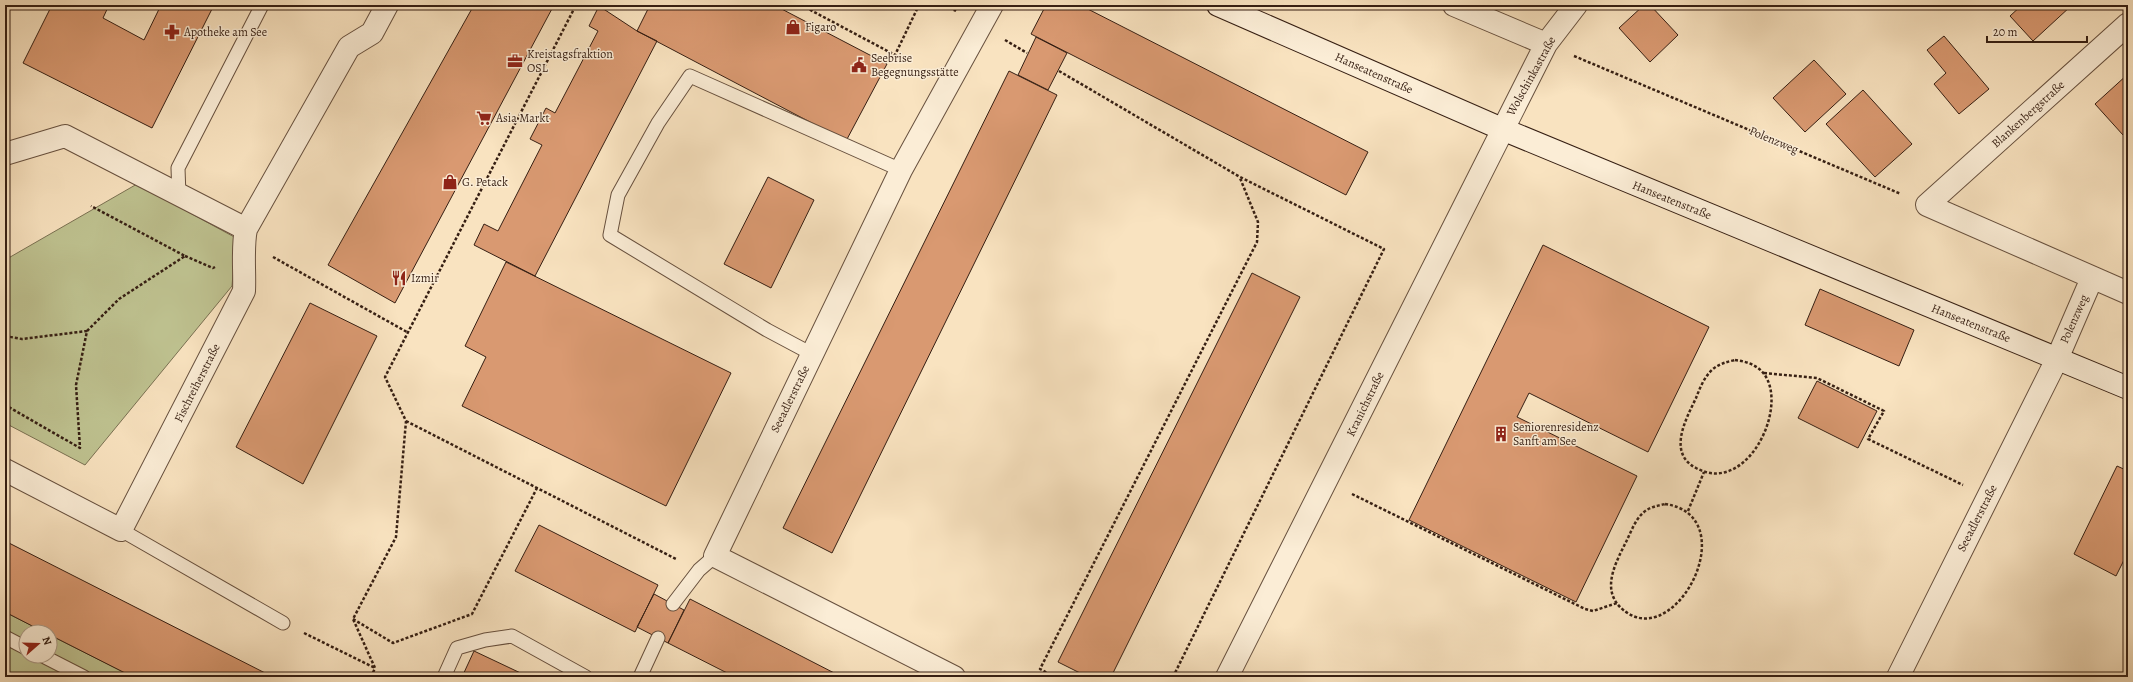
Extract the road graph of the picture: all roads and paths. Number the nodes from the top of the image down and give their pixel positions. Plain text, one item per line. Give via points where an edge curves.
1 (262, 5) edge
2 (387, 5) edge
3 (576, 5) edge
4 (801, 5) edge
5 (919, 5) edge
6 (992, 5) edge
7 (1218, 5) edge
8 (1454, 5) edge
9 (1576, 5) edge
10 (2128, 24) edge
11 (1546, 44) junction
12 (1059, 71) dead end
13 (1502, 130) junction
14 (5, 154) edge
15 (901, 170) junction
16 (1240, 178) junction
17 (179, 196) junction
18 (1927, 205) junction
19 (91, 206) dead end
20 (245, 235) junction
21 (2092, 278) junction
22 (2124, 286) edge
23 (87, 331) junction
24 (407, 332) junction
25 (5, 336) edge
26 (812, 354) junction
27 (2057, 359) junction
28 (1763, 373) junction
29 (2128, 388) edge
30 (5, 405) edge
31 (406, 421) junction
32 (5, 470) edge
33 (1704, 472) junction
34 (1326, 482) junction
35 (537, 488) junction
36 (1988, 498) junction
37 (1688, 511) junction
38 (121, 530) junction
39 (707, 563) junction
40 (1617, 603) junction
41 (673, 604) dead end
42 (353, 619) junction
43 (283, 623) joint
44 (5, 637) edge
45 (658, 638) dead end
46 (18, 644) edge
47 (58, 664) edge
48 (375, 668) junction
49 (84, 677) edge
50 (371, 677) edge
51 (444, 677) edge
52 (586, 677) edge
53 (640, 677) edge
54 (954, 677) edge
55 (1055, 677) edge
56 (1173, 677) edge
57 (1227, 677) edge
58 (1898, 677) edge

1 - 17 lane via 178,168
2 - 20 street, Fischreiherstraße via 372,33 349,47
3 - 24 path
4 - 5 path via 895,55
6 - 15 street, Seeadlerstraße
7 - 13 street, Hanseatenstraße
8 - 11 street
9 - 11 street, Wolschinkastraße
10 - 18 street, Blankenbergstraße
11 - 13 street, Wolschinkastraße
11 - 18 path, Polenzweg
12 - 16 path
13 - 27 street, Hanseatenstraße
13 - 34 street, Kranichstraße
14 - 17 street via 65,136
15 - 26 street, Seeadlerstraße
15 - 26 lane via 690,76 658,123 618,195 610,236
16 - 55 path via 1258,222 1257,242 1040,669
16 - 56 path via 1384,249
17 - 20 street
18 - 21 street
19 - 23 path via 185,256 119,299
20 - 24 path
20 - 38 street, Fischreiherstraße via 244,291
21 - 22 street
21 - 27 street, Polenzweg
23 - 25 path via 22,339
23 - 30 path via 76,386 80,448
24 - 31 path via 385,377
26 - 39 street, Seeadlerstraße
27 - 29 street, Hanseatenstraße
27 - 36 street, Seeadlerstraße
28 - 33 path via 1772,395 1769,418 1755,451 1738,467 1727,473 1716,475
28 - 33 path via 1747,362 1735,360 1713,369 1705,379 1680,434 1680,446 1685,457 1692,466
28 - 36 path via 1817,378 1884,411 1868,439
31 - 35 path
31 - 42 path via 396,538
32 - 38 street
33 - 37 path
34 - 40 path via 1585,609 1593,611
34 - 57 street, Kranichstraße
35 - 39 path
35 - 42 path via 472,614 393,643
36 - 58 street, Seeadlerstraße
37 - 40 path via 1665,504 1643,513 1611,577 1611,590
37 - 40 path via 1696,519 1702,539 1699,562 1685,594 1669,610 1658,616 1646,618 1634,616
38 - 43 lane
39 - 41 lane
39 - 54 street
42 - 48 path
43 - 48 path
44 - 46 lane
45 - 53 lane
47 - 49 lane
48 - 50 path
51 - 52 lane via 457,648 512,636

